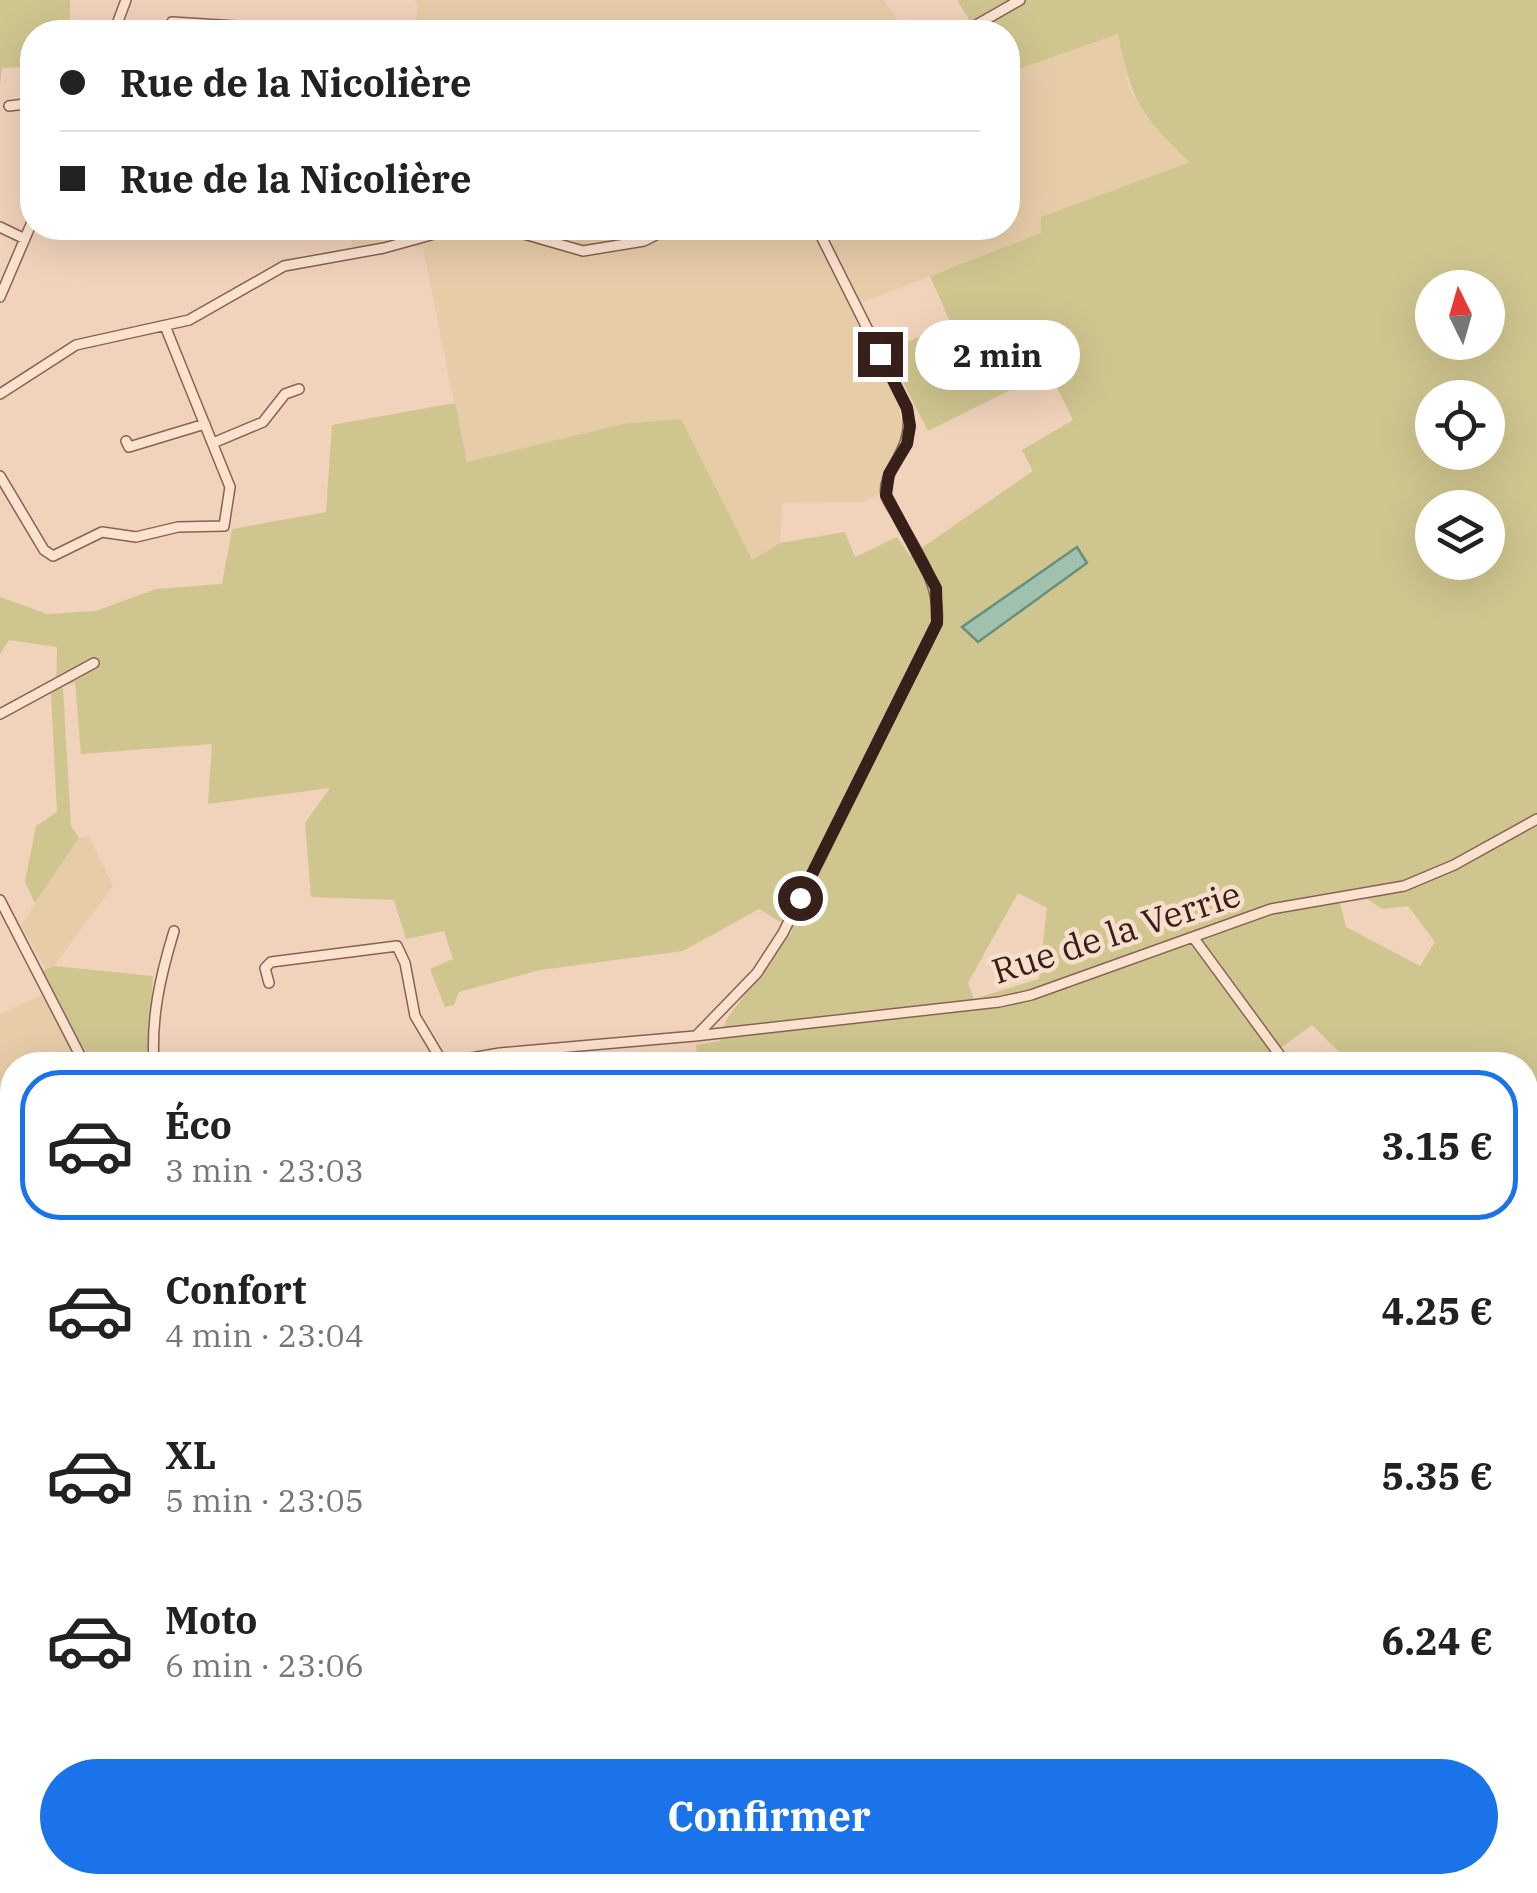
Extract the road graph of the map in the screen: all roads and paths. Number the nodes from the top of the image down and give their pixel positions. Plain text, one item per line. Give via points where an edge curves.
1 (1020, 0) edge
2 (237, 13) dead end
3 (237, 20) edge
4 (985, 20) edge
5 (20, 105) edge
6 (9, 106) dead end
7 (25, 240) edge
8 (413, 240) edge
9 (545, 240) edge
10 (646, 240) edge
11 (823, 240) edge
12 (0, 297) edge
13 (164, 326) junction
14 (299, 389) dead end
15 (0, 394) edge
16 (206, 424) junction
17 (126, 441) dead end
18 (214, 442) junction
19 (0, 476) edge
20 (94, 662) dead end
21 (0, 714) edge
22 (1537, 819) edge
23 (0, 900) edge
24 (174, 932) dead end
25 (1193, 937) junction
26 (268, 983) dead end
27 (695, 1036) junction
28 (78, 1052) edge
29 (153, 1052) edge
30 (437, 1052) edge
31 (511, 1052) edge
32 (1277, 1052) edge

1 - 4 street
2 - 3 street
5 - 6 street
7 - 12 street
8 - 13 street via 284,266 207,312
9 - 10 street via 583,251
11 - 27 street via 907,408 907,444 889,474 886,495 936,588 937,623 783,933 757,973
13 - 15 street via 76,344
13 - 16 street
14 - 18 street via 286,394 263,422
16 - 17 street via 129,448
16 - 18 street
18 - 19 street via 230,487 224,526 136,537 102,532 53,556
20 - 21 street
22 - 25 street, Rue de la Verrie via 1404,886 1294,902
23 - 28 street
24 - 29 street via 158,985
25 - 27 street, Rue de la Verrie via 999,1002
25 - 32 street
26 - 30 street via 265,968 271,962 397,946 415,1016
27 - 31 street, Rue de la Verrie

